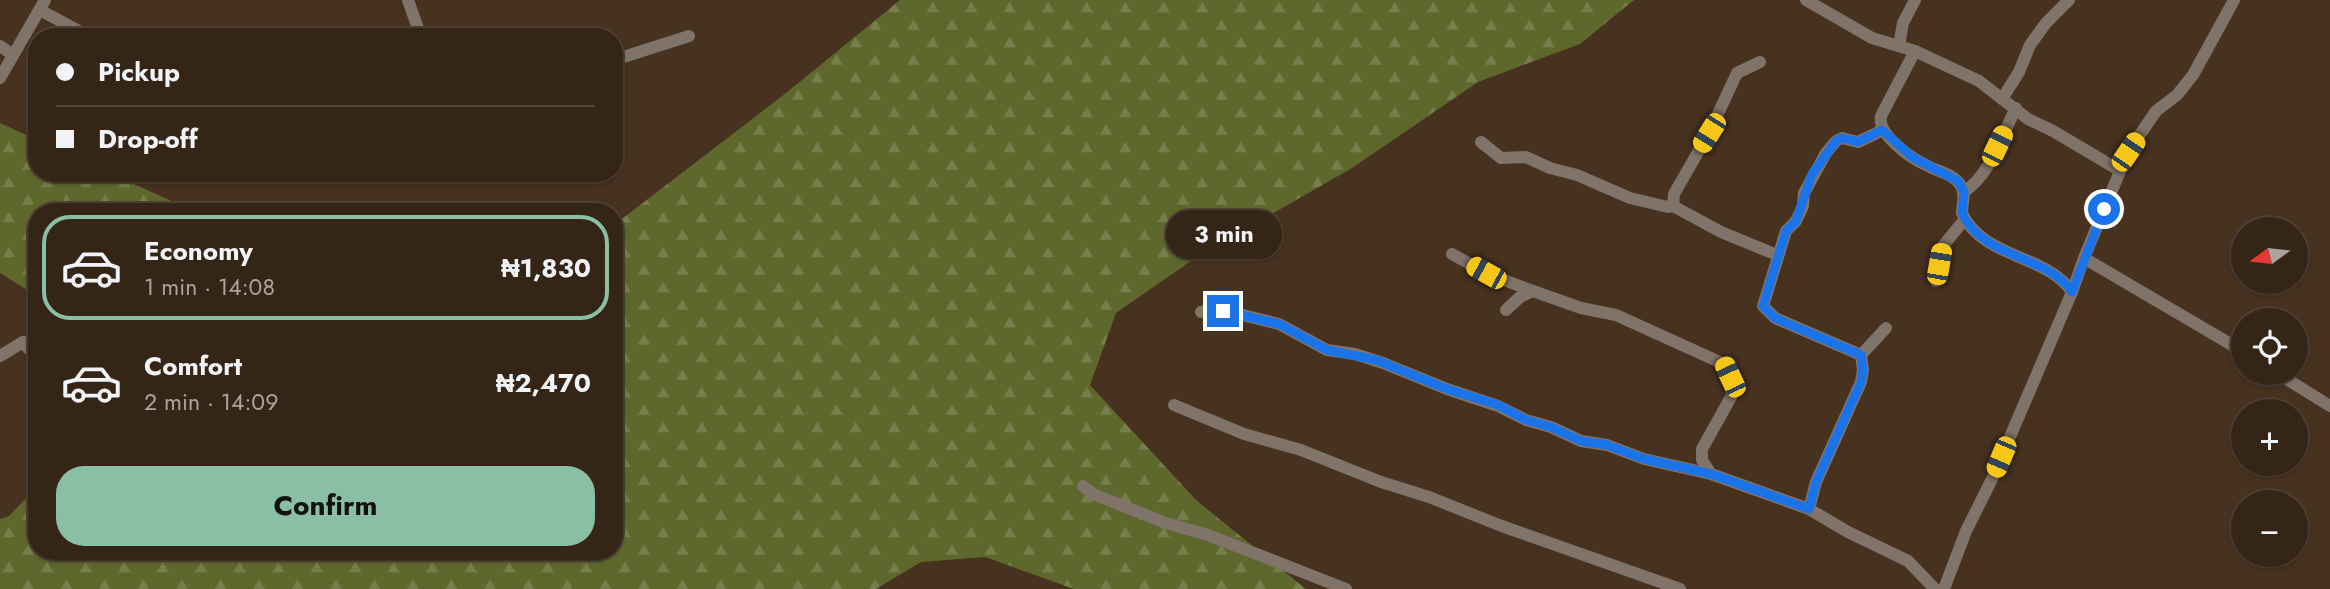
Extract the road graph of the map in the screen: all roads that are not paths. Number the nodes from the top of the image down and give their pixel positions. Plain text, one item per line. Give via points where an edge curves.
1 (408, 0) edge
2 (1806, 0) edge
3 (1915, 0) edge
4 (2069, 0) edge
5 (2234, 0) edge
6 (42, 5) edge
7 (29, 28) edge
8 (76, 28) edge
9 (418, 28) edge
10 (28, 29) edge
11 (689, 36) dead end
12 (0, 46) edge
13 (1899, 46) junction
14 (1915, 51) junction
15 (13, 55) junction
16 (623, 57) edge
17 (1760, 62) dead end
18 (0, 78) edge
19 (2002, 99) junction
20 (2015, 108) junction
21 (1882, 130) junction
22 (1481, 142) dead end
23 (2119, 170) junction
24 (1964, 192) junction
25 (1673, 206) junction
26 (1965, 219) junction
27 (1452, 254) dead end
28 (1777, 256) junction
29 (2084, 258) junction
30 (1936, 281) dead end
31 (1532, 291) junction
32 (2072, 292) junction
33 (1506, 310) dead end
34 (1201, 312) dead end
35 (1886, 328) dead end
36 (2231, 344) edge
37 (28, 348) edge
38 (1861, 355) junction
39 (0, 356) edge
40 (2296, 385) edge
41 (1174, 405) dead end
42 (2330, 406) edge
43 (1711, 474) junction
44 (1083, 486) dead end
45 (1809, 509) junction
46 (1346, 589) edge
47 (1680, 589) edge
48 (1935, 589) edge
49 (1944, 589) edge

1 - 9 street
2 - 13 street via 1872,38
3 - 13 street via 1899,34
4 - 19 street via 2030,45
5 - 23 street via 2193,75 2156,111
6 - 7 street
6 - 8 street
10 - 15 street
11 - 16 street
12 - 15 street
13 - 14 street
14 - 19 street via 1979,81
14 - 21 street via 1881,116
15 - 18 street
17 - 25 street via 1737,74 1674,194
19 - 20 street
20 - 23 street
20 - 24 street via 1985,172
21 - 24 street via 1912,157 1958,181
21 - 28 street via 1858,142 1836,141 1812,174 1803,206 1786,231
22 - 25 street via 1501,159 1526,157 1630,198
23 - 29 street
24 - 26 street
25 - 28 street
26 - 30 street via 1942,247
26 - 32 street via 1993,244 2059,277
27 - 31 street
28 - 38 street via 1763,306 1767,312
29 - 32 street
29 - 36 street
31 - 33 street
31 - 43 street via 1616,315 1724,364 1733,387 1731,397 1702,449 1702,460
32 - 49 street
34 - 43 street via 1218,309 1279,324 1327,350 1376,360 1581,441
35 - 38 street
37 - 39 street via 23,342
38 - 45 street via 1861,382 1816,482
40 - 42 street
41 - 47 street
43 - 45 street
44 - 46 street via 1141,514
45 - 48 street via 1908,561

